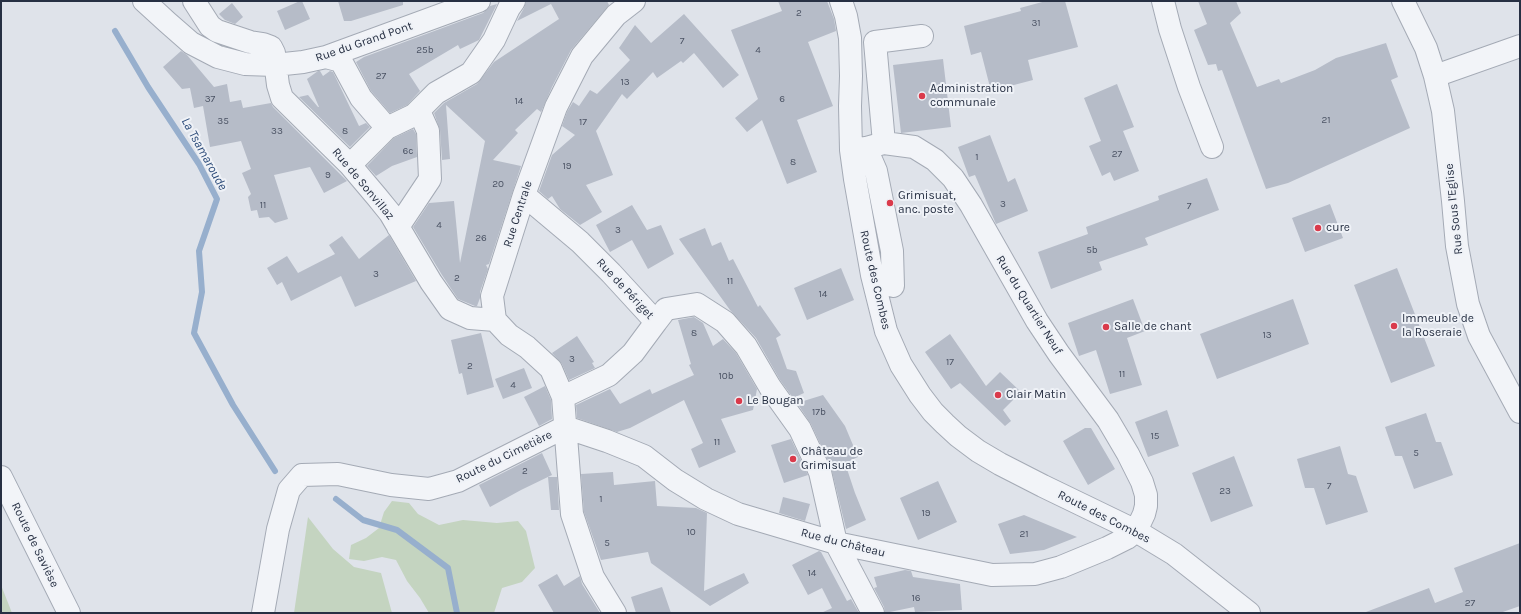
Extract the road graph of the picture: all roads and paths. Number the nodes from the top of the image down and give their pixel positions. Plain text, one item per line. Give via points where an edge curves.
1 (144, 1) edge
2 (194, 1) edge
3 (479, 1) edge
4 (514, 1) edge
5 (634, 1) edge
6 (841, 1) edge
7 (1163, 1) edge
8 (1403, 1) edge
9 (922, 36) dead end
10 (1520, 46) edge
11 (326, 57) junction
12 (275, 65) junction
13 (1435, 76) junction
14 (418, 111) junction
15 (387, 128) junction
16 (867, 147) junction
17 (1212, 147) dead end
18 (350, 165) junction
19 (524, 195) junction
20 (398, 227) junction
21 (893, 286) dead end
22 (495, 320) junction
23 (656, 322) junction
24 (563, 398) junction
25 (1520, 412) edge
26 (565, 427) junction
27 (1, 476) edge
28 (1136, 531) junction
29 (836, 543) junction
30 (69, 613) edge
31 (263, 613) edge
32 (615, 613) edge
33 (873, 613) edge
34 (1249, 613) edge

1 - 12 street, Rue du Grand Pont via 191,43 218,57 245,64
2 - 12 street, Rue de Sonvillaz via 210,26 217,31 271,47
3 - 11 street, Rue du Grand Pont
4 - 14 street via 494,40 471,73 436,94
5 - 19 street, Rue Centrale via 616,15 582,56 556,107
6 - 16 street, Route des Combes via 850,38 850,106
7 - 17 street via 1189,87
8 - 13 street, Rue Sous l'Eglise via 1426,48
9 - 16 street via 875,42
10 - 13 street
11 - 12 street, Rue du Grand Pont
11 - 15 street via 342,61 361,98
12 - 18 street, Rue de Sonvillaz via 282,98
13 - 25 street, Rue Sous l'Eglise via 1446,132 1457,246 1468,304 1480,336
14 - 15 street
14 - 20 street via 428,131 430,179
15 - 18 street
16 - 21 street via 876,171 892,251
16 - 28 street, Rue du Quartier Neuf via 914,147 946,169 971,205 1037,321 1108,420 1128,454 1146,495 1144,514
16 - 28 street, Route des Combes via 855,179 872,276 881,315 893,349 920,395 945,424 978,451
18 - 20 street, Rue de Sonvillaz
19 - 22 street, Rue Centrale via 492,296
19 - 23 street, Rue de Périget via 580,242
20 - 22 street, Rue de Sonvillaz via 450,310 470,318
22 - 24 street via 509,335 551,369
23 - 24 street via 633,353 609,375
23 - 29 street, Rue de Périget via 666,309 697,304 724,322 746,346 770,387 800,429 820,472
24 - 26 street
26 - 29 street, Rue du Château via 644,456 706,499 738,514
26 - 31 street, Route du Cimetière via 458,481 429,489 391,485 338,474 302,476 289,490 278,529
26 - 32 street via 572,514 594,577
27 - 30 street, Route de Savièse
28 - 29 street, Rue du Château via 1107,548 1061,567 1035,574 992,575
28 - 34 street, Route des Combes via 1174,554
29 - 33 street, Rue de Périget

